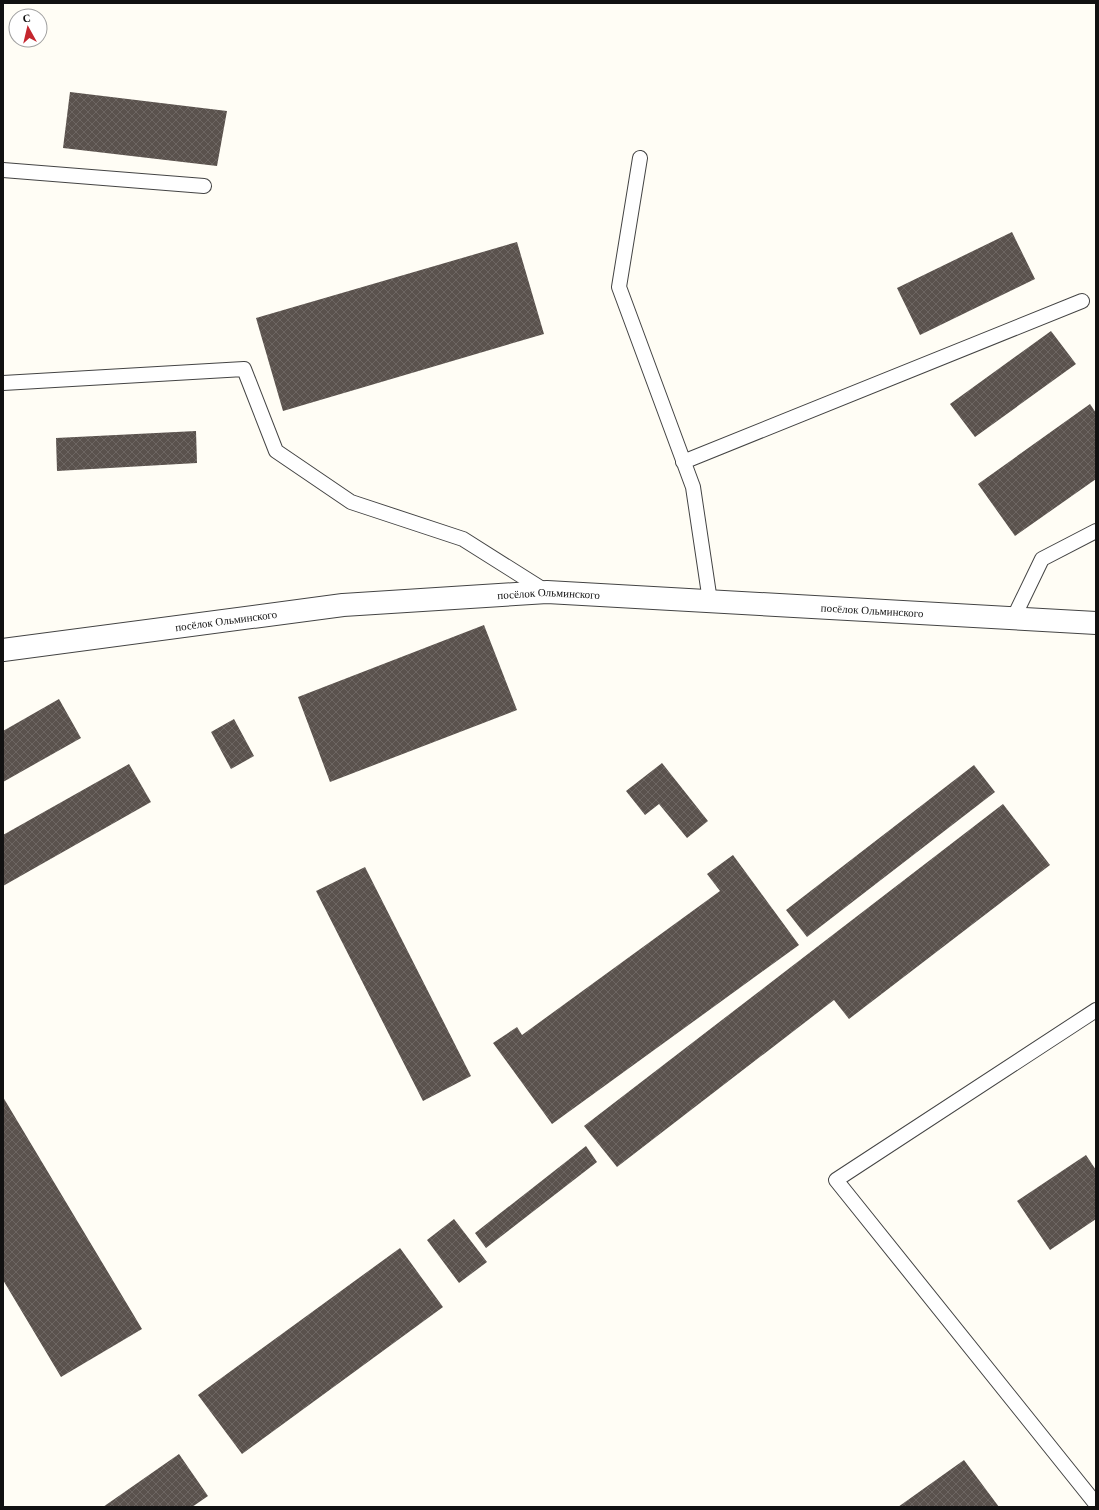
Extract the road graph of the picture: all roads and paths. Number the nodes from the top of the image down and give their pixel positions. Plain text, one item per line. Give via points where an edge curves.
1 (640, 158) dead end
2 (3, 170) edge
3 (204, 186) dead end
4 (1082, 301) dead end
5 (3, 383) edge
6 (683, 462) junction
7 (1096, 531) edge
8 (547, 592) junction
9 (710, 601) junction
10 (1013, 618) junction
11 (1096, 623) edge
12 (3, 650) edge
13 (1096, 1010) edge
14 (1096, 1504) edge

1 - 6 lane via 619,287
2 - 3 lane
4 - 6 lane
5 - 8 lane via 244,369 276,451 351,502 463,539
6 - 9 lane via 693,487
7 - 10 lane via 1042,559
8 - 9 street, посёлок Ольминского
8 - 12 street, посёлок Ольминского via 344,605
9 - 10 street, посёлок Ольминского
10 - 11 street, посёлок Ольминского
13 - 14 lane via 836,1180

